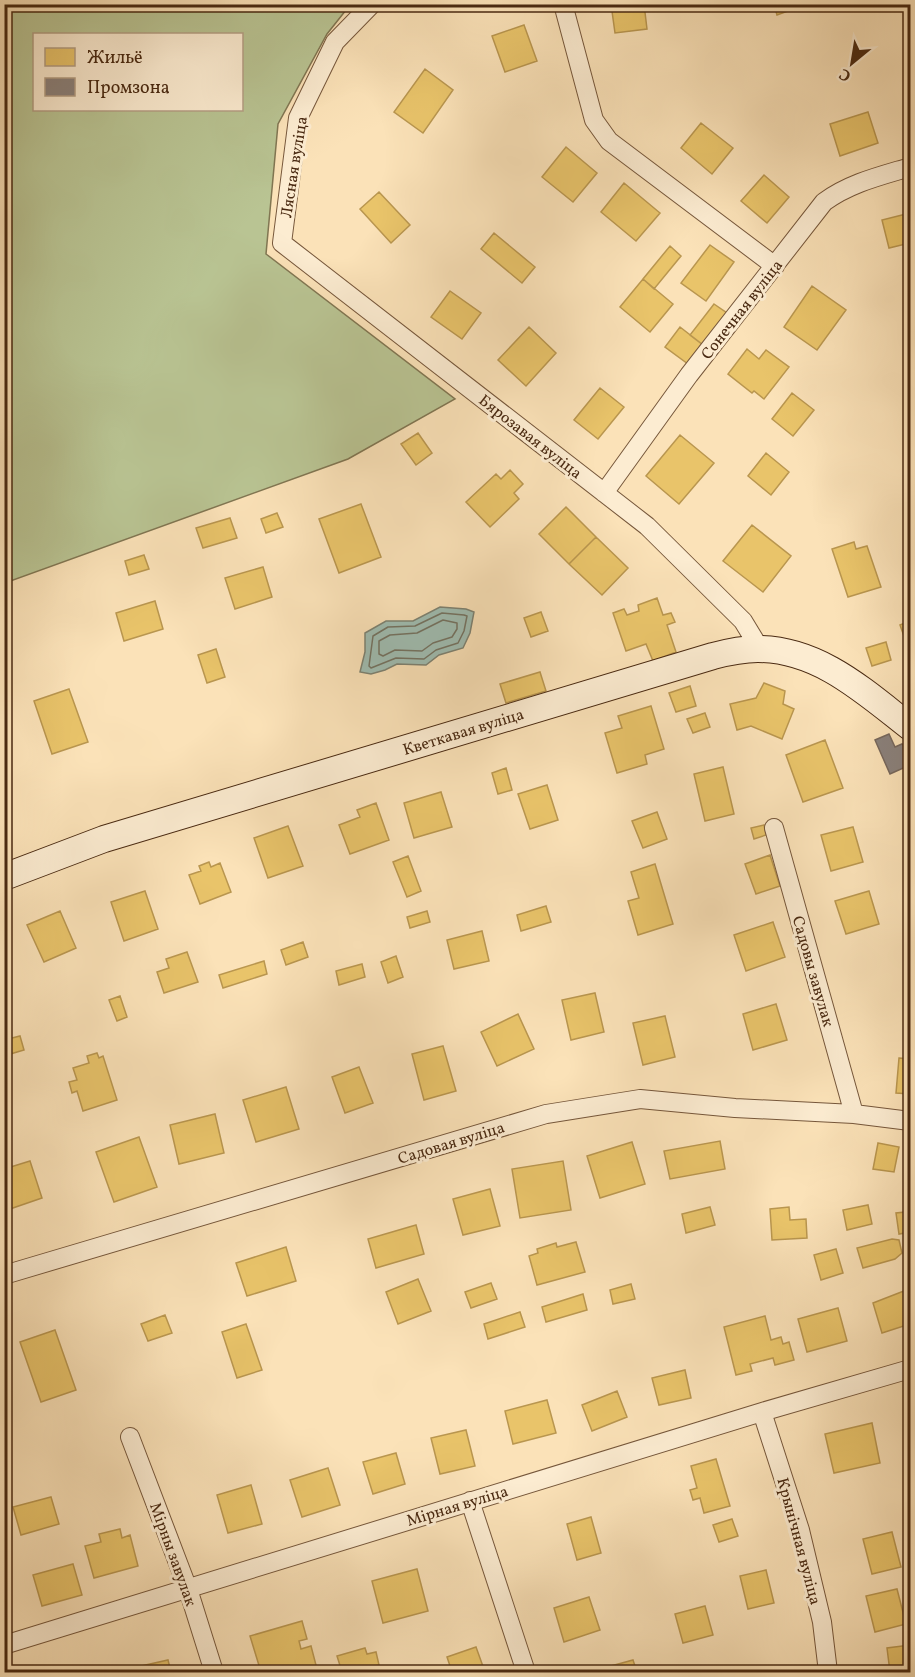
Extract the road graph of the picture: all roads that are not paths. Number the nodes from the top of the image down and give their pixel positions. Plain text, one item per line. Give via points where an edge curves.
1 (372, 4) edge
2 (563, 4) edge
3 (910, 167) edge
4 (282, 243) joint
5 (775, 266) junction
6 (604, 493) junction
7 (760, 649) junction
8 (910, 727) edge
9 (774, 828) dead end
10 (4, 877) edge
11 (854, 1114) junction
12 (910, 1121) edge
13 (4, 1275) edge
14 (910, 1369) edge
15 (762, 1412) junction
16 (130, 1437) dead end
17 (471, 1501) junction
18 (188, 1589) junction
19 (4, 1645) edge
20 (214, 1672) edge
21 (526, 1672) edge
22 (828, 1672) edge

1 - 4 street, Лясная вуліца via 335,42 298,118
2 - 5 street via 594,120 609,141
3 - 5 street, Сонечная вуліца via 854,184 824,202
4 - 6 street, Бярозавая вуліца
5 - 6 street, Сонечная вуліца via 689,375
6 - 7 street, Бярозавая вуліца via 646,526 743,621
7 - 8 street, Кветкавая вуліца via 821,663
7 - 10 street, Кветкавая вуліца via 713,656 104,839
9 - 11 street, Садовы завулак
11 - 12 street, Садовая вуліца
11 - 13 street, Садовая вуліца via 640,1099 546,1114
14 - 15 street, Мірная вуліца
15 - 17 street, Мірная вуліца
15 - 22 street, Крынічная вуліца via 800,1530 822,1622
16 - 18 street, Мірны завулак
17 - 18 street, Мірная вуліца
17 - 21 street
18 - 19 street, Мірная вуліца
18 - 20 street, Мірны завулак

